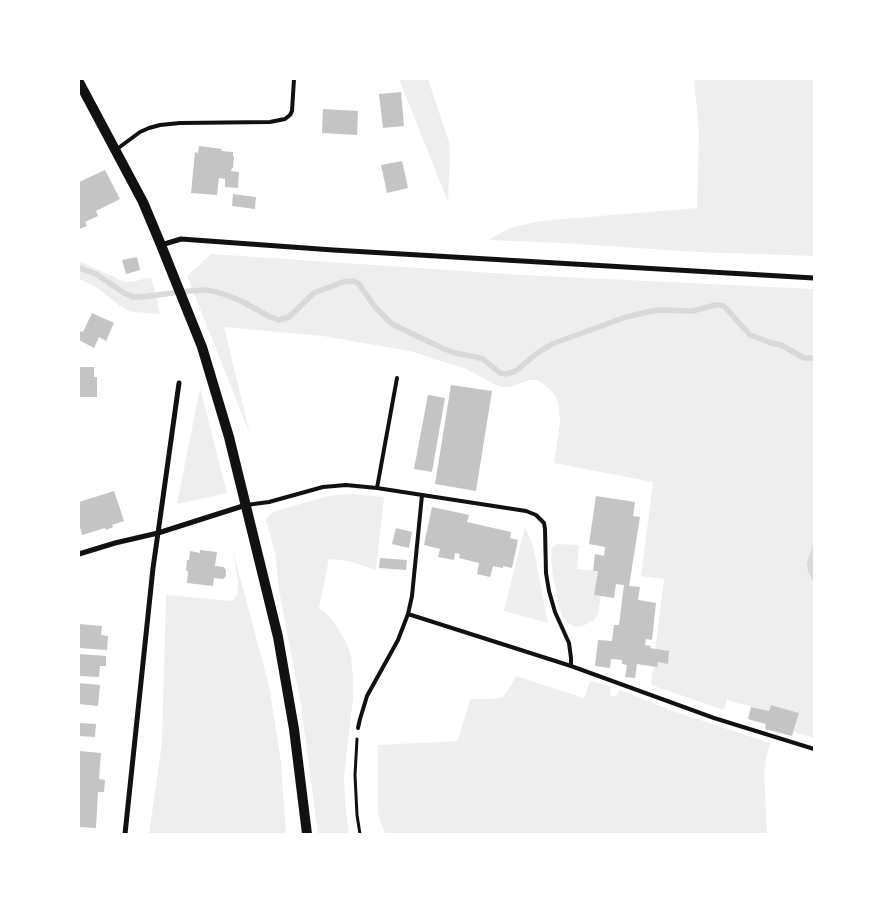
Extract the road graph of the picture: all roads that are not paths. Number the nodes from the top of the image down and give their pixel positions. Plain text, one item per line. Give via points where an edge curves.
1 (294, 79) edge
2 (79, 82) edge
3 (115, 151) junction
4 (162, 245) junction
5 (814, 278) edge
6 (397, 378) dead end
7 (179, 383) dead end
8 (377, 488) junction
9 (422, 495) junction
10 (246, 505) junction
11 (158, 533) junction
12 (79, 554) edge
13 (408, 614) junction
14 (571, 666) junction
15 (358, 728) road end
16 (814, 749) edge
17 (125, 834) edge
18 (307, 834) edge

1 - 3 lane via 292,111 285,119 160,125 140,132
2 - 3 main road
3 - 4 main road
4 - 5 street via 181,239
4 - 10 main road via 202,347
6 - 8 lane
7 - 11 street
8 - 9 lane
8 - 10 lane via 323,487
9 - 13 lane
9 - 14 lane via 526,511 540,518 545,529 549,591 569,643
10 - 11 street
10 - 18 main road via 278,637
11 - 12 street
11 - 17 street
13 - 14 lane
13 - 15 lane via 398,640 367,696
14 - 16 lane via 714,718

